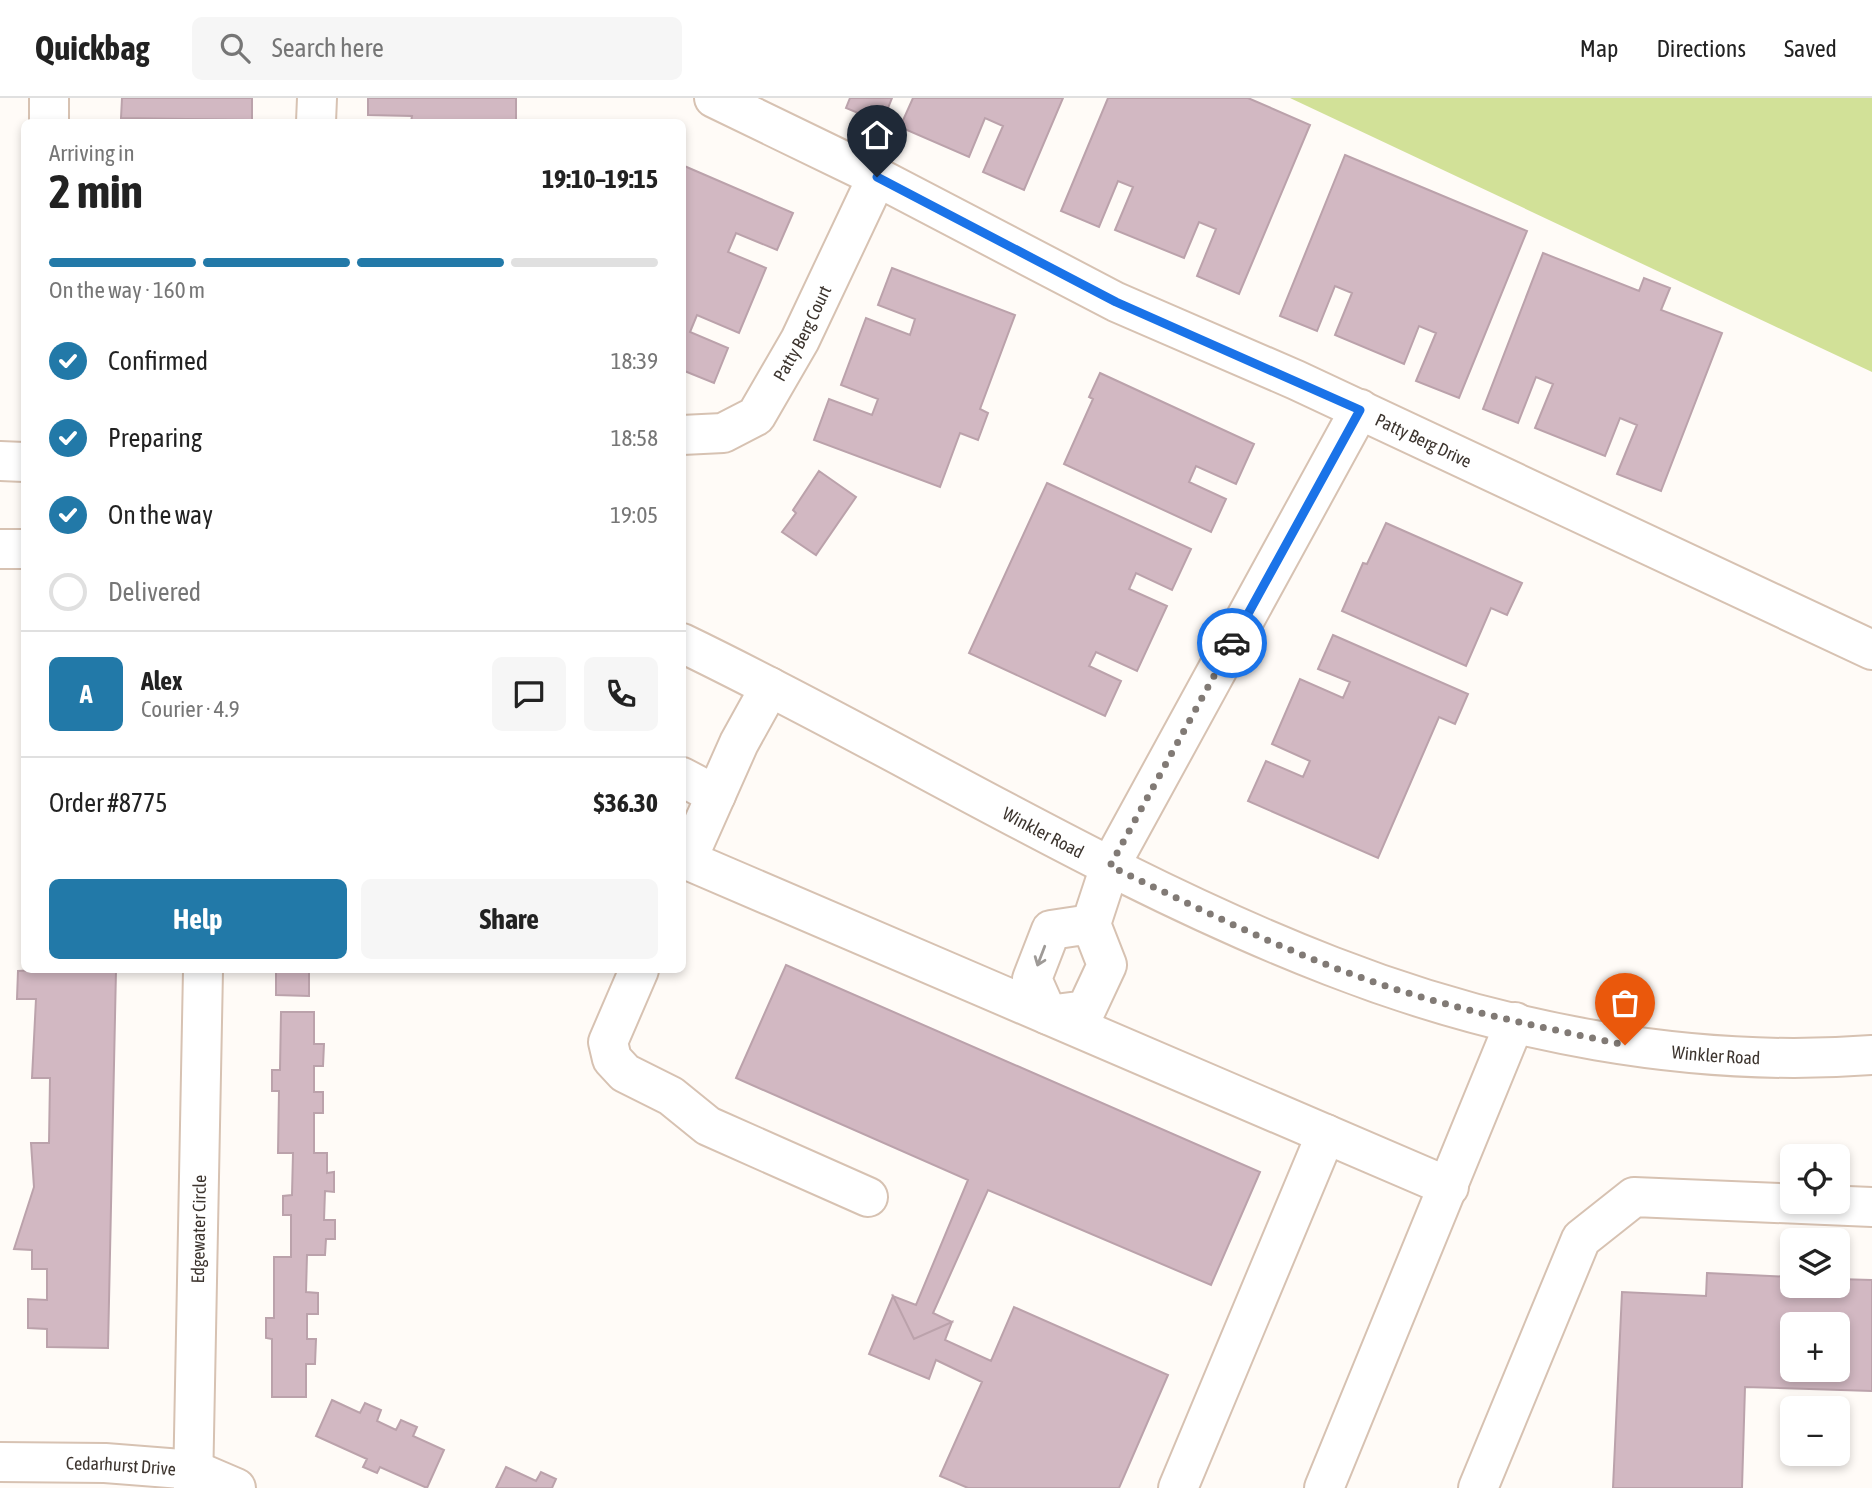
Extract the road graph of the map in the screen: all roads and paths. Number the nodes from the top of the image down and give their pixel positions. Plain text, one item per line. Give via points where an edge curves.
1 (49, 98) edge
2 (317, 98) edge
3 (713, 98) edge
4 (49, 119) edge
5 (316, 119) edge
6 (877, 177) junction
7 (1360, 410) junction
8 (686, 435) edge
9 (0, 461) edge
10 (21, 462) edge
11 (0, 549) edge
12 (21, 549) edge
13 (686, 645) edge
14 (1872, 650) edge
15 (770, 687) junction
16 (686, 779) edge
17 (716, 794) junction
18 (686, 863) edge
19 (686, 865) edge
20 (1110, 866) junction
21 (1091, 924) junction
22 (203, 973) edge
23 (638, 973) edge
24 (1048, 1015) junction
25 (1515, 1022) junction
26 (1872, 1055) edge
27 (1326, 1134) junction
28 (1449, 1187) junction
29 (868, 1197) dead end
30 (1872, 1207) edge
31 (0, 1462) edge
32 (194, 1479) edge
33 (236, 1488) edge
34 (1178, 1488) edge
35 (1324, 1488) edge
36 (1478, 1488) edge

1 - 4 street
2 - 5 street
3 - 6 street, Patty Berg Drive
6 - 7 street, Patty Berg Drive via 1116,302
6 - 8 street, Patty Berg Court via 800,340 756,416 723,433
7 - 14 street, Patty Berg Drive
7 - 20 street
9 - 10 street
11 - 12 street
13 - 15 street, Winkler Road
15 - 17 street
15 - 20 street, Winkler Road
16 - 17 street
17 - 18 street
19 - 24 street
20 - 21 street
20 - 25 street, Winkler Road via 1333,967 1416,996
21 - 24 street via 1107,965 1086,1010
21 -> 24 street via 1051,930 1032,979
22 - 32 street, Edgewater Circle
23 - 29 street via 608,1042 612,1059 625,1073 671,1097 708,1126
24 - 27 street
25 - 26 street, Winkler Road via 1625,1045 1714,1054
25 - 28 street
27 - 28 street
27 - 34 street
28 - 35 street
30 - 36 street via 1634,1197 1581,1240
31 - 32 street, Cedarhurst Drive via 105,1463
32 - 33 street, Cedarhurst Drive

